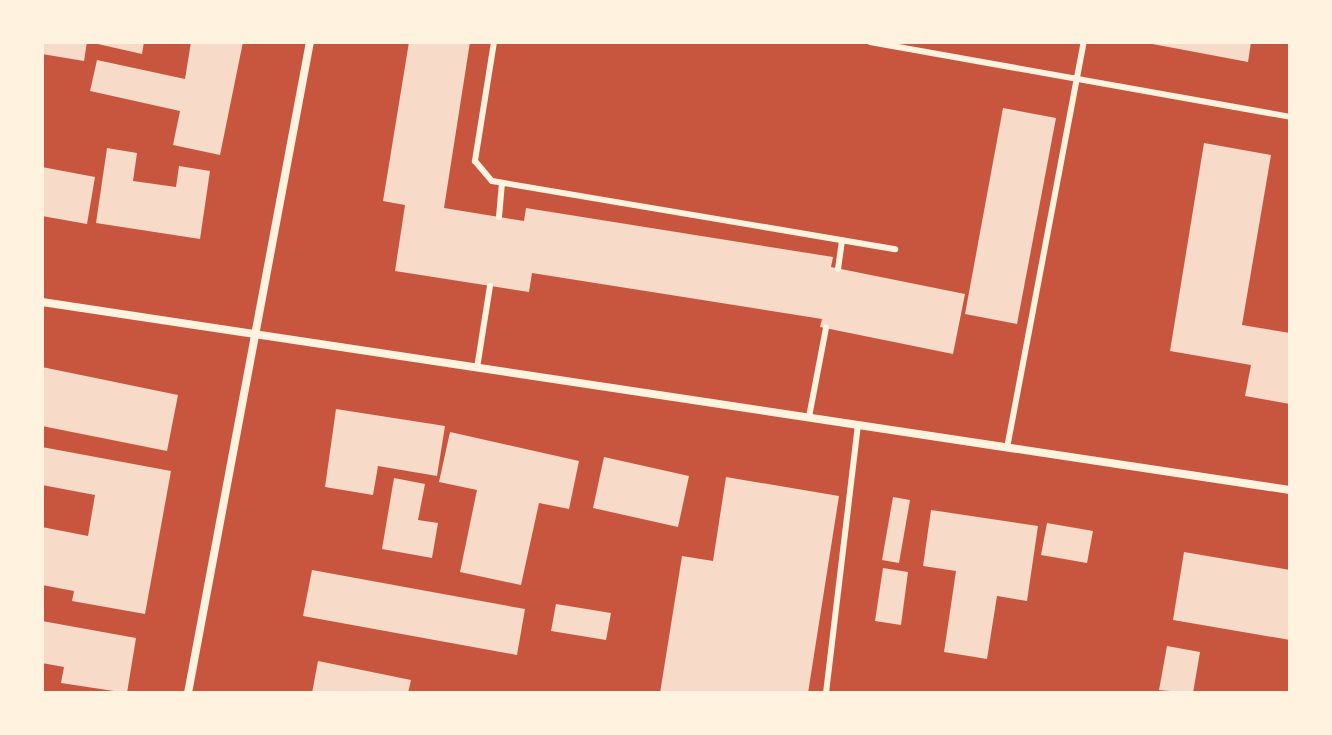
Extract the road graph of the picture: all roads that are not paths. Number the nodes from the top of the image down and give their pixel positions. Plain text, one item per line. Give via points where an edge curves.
1 (310, 42) edge
2 (494, 42) edge
3 (870, 42) edge
4 (1084, 42) edge
5 (1078, 79) junction
6 (1290, 117) edge
7 (502, 183) junction
8 (499, 217) dead end
9 (842, 240) junction
10 (895, 249) dead end
11 (838, 269) dead end
12 (490, 286) dead end
13 (42, 302) edge
14 (826, 328) dead end
15 (256, 334) junction
16 (477, 368) junction
17 (809, 417) junction
18 (858, 425) junction
19 (1007, 448) junction
20 (1290, 490) edge
21 (188, 693) edge
22 (826, 693) edge

1 - 15 street
2 - 7 lane via 475,161 481,173
3 - 5 lane
4 - 5 lane
5 - 6 lane
5 - 19 lane
7 - 8 lane
7 - 9 lane
9 - 10 lane
9 - 11 lane
12 - 16 lane
13 - 15 street
14 - 17 lane
15 - 16 street
15 - 21 street
16 - 17 street
17 - 18 street
18 - 19 street
18 - 22 lane
19 - 20 street

